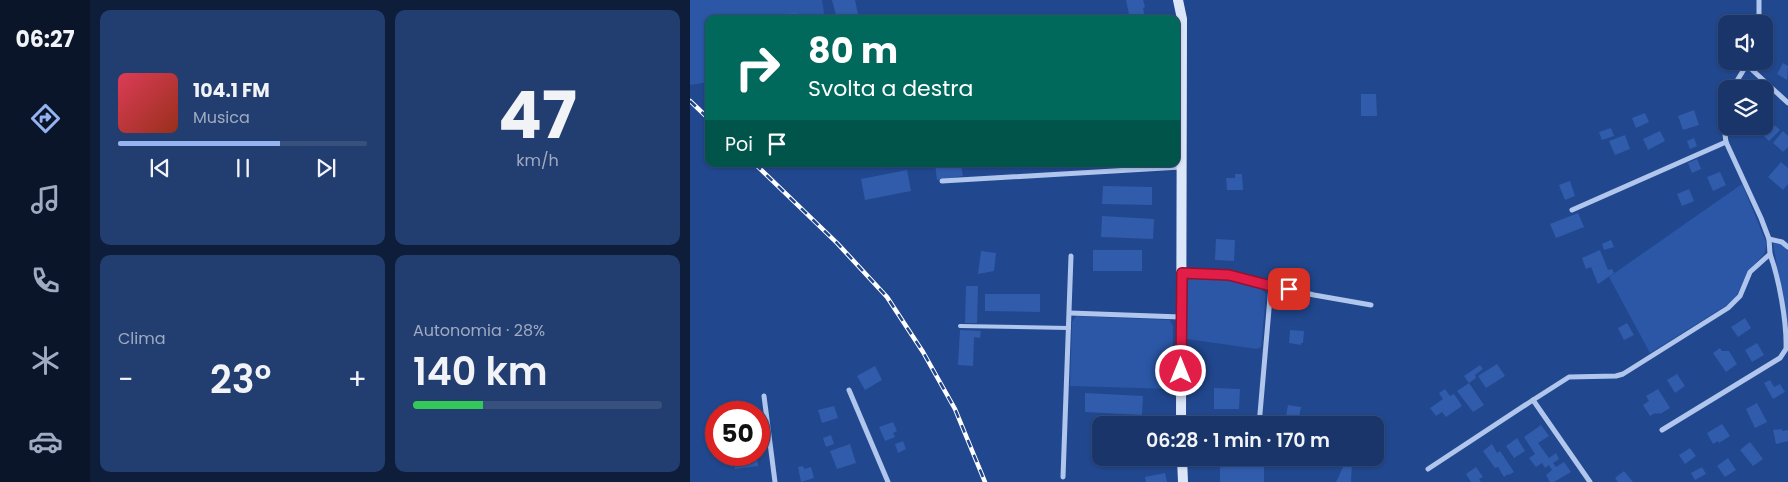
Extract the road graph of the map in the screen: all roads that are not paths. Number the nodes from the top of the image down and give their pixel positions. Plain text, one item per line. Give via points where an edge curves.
1 (1178, 0) edge
2 (1760, 0) edge
3 (1759, 15) edge
4 (1754, 70) edge
5 (1788, 103) edge
6 (1725, 135) edge
7 (1726, 142) junction
8 (1182, 167) junction
9 (942, 181) dead end
10 (1572, 210) dead end
11 (1769, 239) junction
12 (1788, 247) edge
13 (1770, 254) junction
14 (1071, 256) dead end
15 (1182, 273) junction
16 (1271, 286) junction
17 (1371, 305) dead end
18 (1070, 313) junction
19 (1181, 317) junction
20 (960, 326) dead end
21 (1069, 328) junction
22 (1787, 351) edge
23 (849, 390) dead end
24 (764, 396) dead end
25 (1533, 400) junction
26 (1181, 416) edge
27 (1260, 416) edge
28 (1662, 430) dead end
29 (1182, 466) edge
30 (1428, 469) dead end
31 (1064, 477) dead end
32 (776, 482) edge
33 (888, 482) edge
34 (1183, 482) edge
35 (1590, 482) edge

1 - 8 main road via 1182,18
2 - 3 street
4 - 5 street
6 - 7 street
7 - 10 street
7 - 11 street
8 - 9 street
8 - 15 main road
11 - 12 street
11 - 13 street
13 - 22 street
13 - 25 street via 1750,272 1740,296 1728,308 1623,374 1569,377
14 - 18 street
15 - 16 street via 1229,275
15 - 19 main road
16 - 17 street
16 - 27 street
18 - 19 street
18 - 21 street
19 - 26 main road
20 - 21 lane
21 - 31 street
22 - 28 street
23 - 33 street
24 - 32 street
25 - 30 street
25 - 35 street
29 - 34 main road

